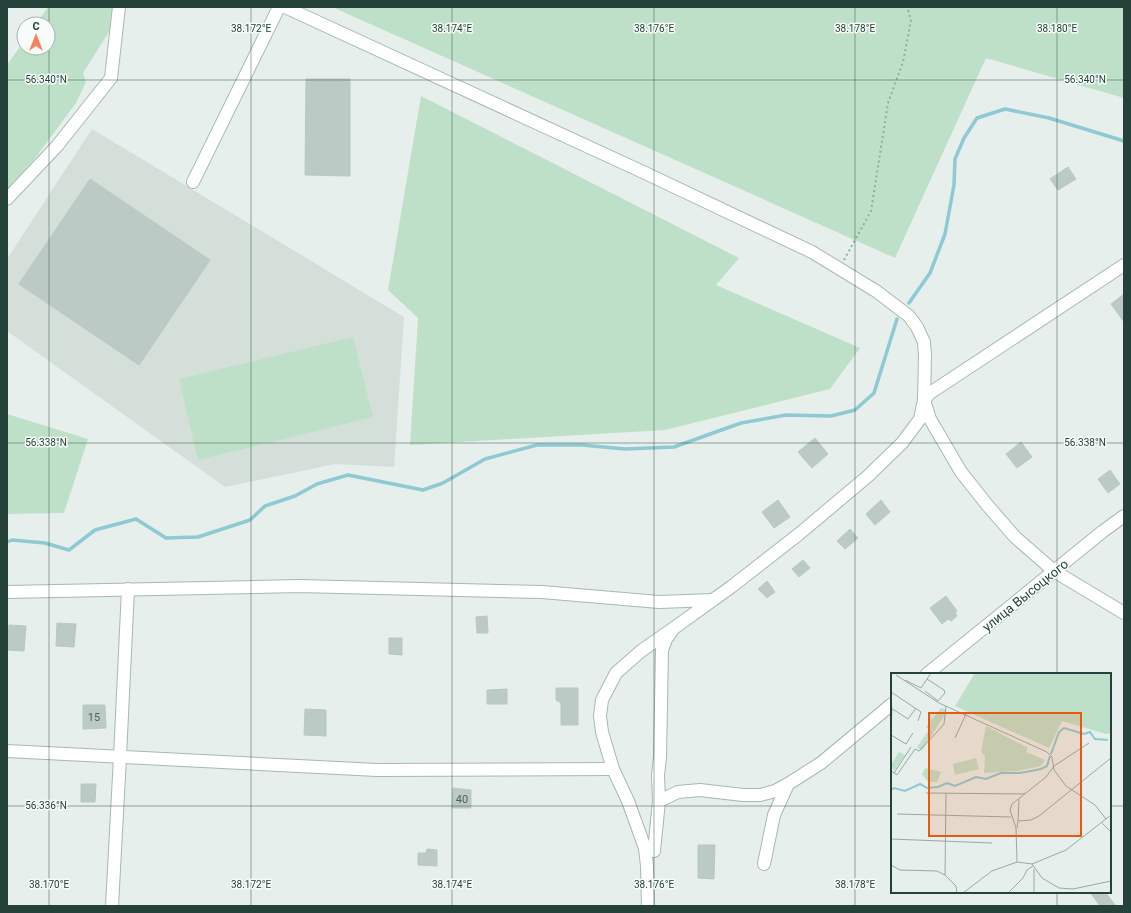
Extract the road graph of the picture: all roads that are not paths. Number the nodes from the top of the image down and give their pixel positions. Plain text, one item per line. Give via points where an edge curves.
1 (119, 7) edge
2 (279, 7) edge
3 (285, 7) edge
4 (193, 182) dead end
5 (7, 199) edge
6 (1124, 265) edge
7 (924, 400) junction
8 (1124, 516) edge
9 (1054, 571) junction
10 (128, 589) junction
11 (7, 592) edge
12 (713, 600) junction
13 (1124, 613) edge
14 (674, 628) junction
15 (928, 673) edge
16 (891, 705) edge
17 (7, 751) edge
18 (120, 757) junction
19 (613, 769) junction
20 (788, 784) junction
21 (659, 801) junction
22 (645, 848) junction
23 (764, 864) dead end
24 (112, 906) edge
25 (648, 906) edge

1 - 5 street via 112,78 57,146
2 - 4 street
3 - 7 street via 812,252 882,295 909,316 924,342
6 - 7 street
7 - 9 street via 930,419 961,472 1016,537
7 - 12 street via 920,418 902,443 868,476 799,534
8 - 9 street, улица Высоцкого
9 - 13 street
9 - 15 street, улица Высоцкого
10 - 11 street
10 - 12 street via 299,586 542,592 659,602
10 - 18 street
12 - 14 street
14 - 19 street via 641,650 616,673 602,700 602,732
14 - 21 street via 662,650
16 - 20 street via 821,763
17 - 18 street
18 - 19 street via 377,770
18 - 24 street
19 - 22 street
20 - 21 street via 760,795 700,790 678,792
20 - 23 street via 774,815
21 - 22 street via 654,851
22 - 25 street

